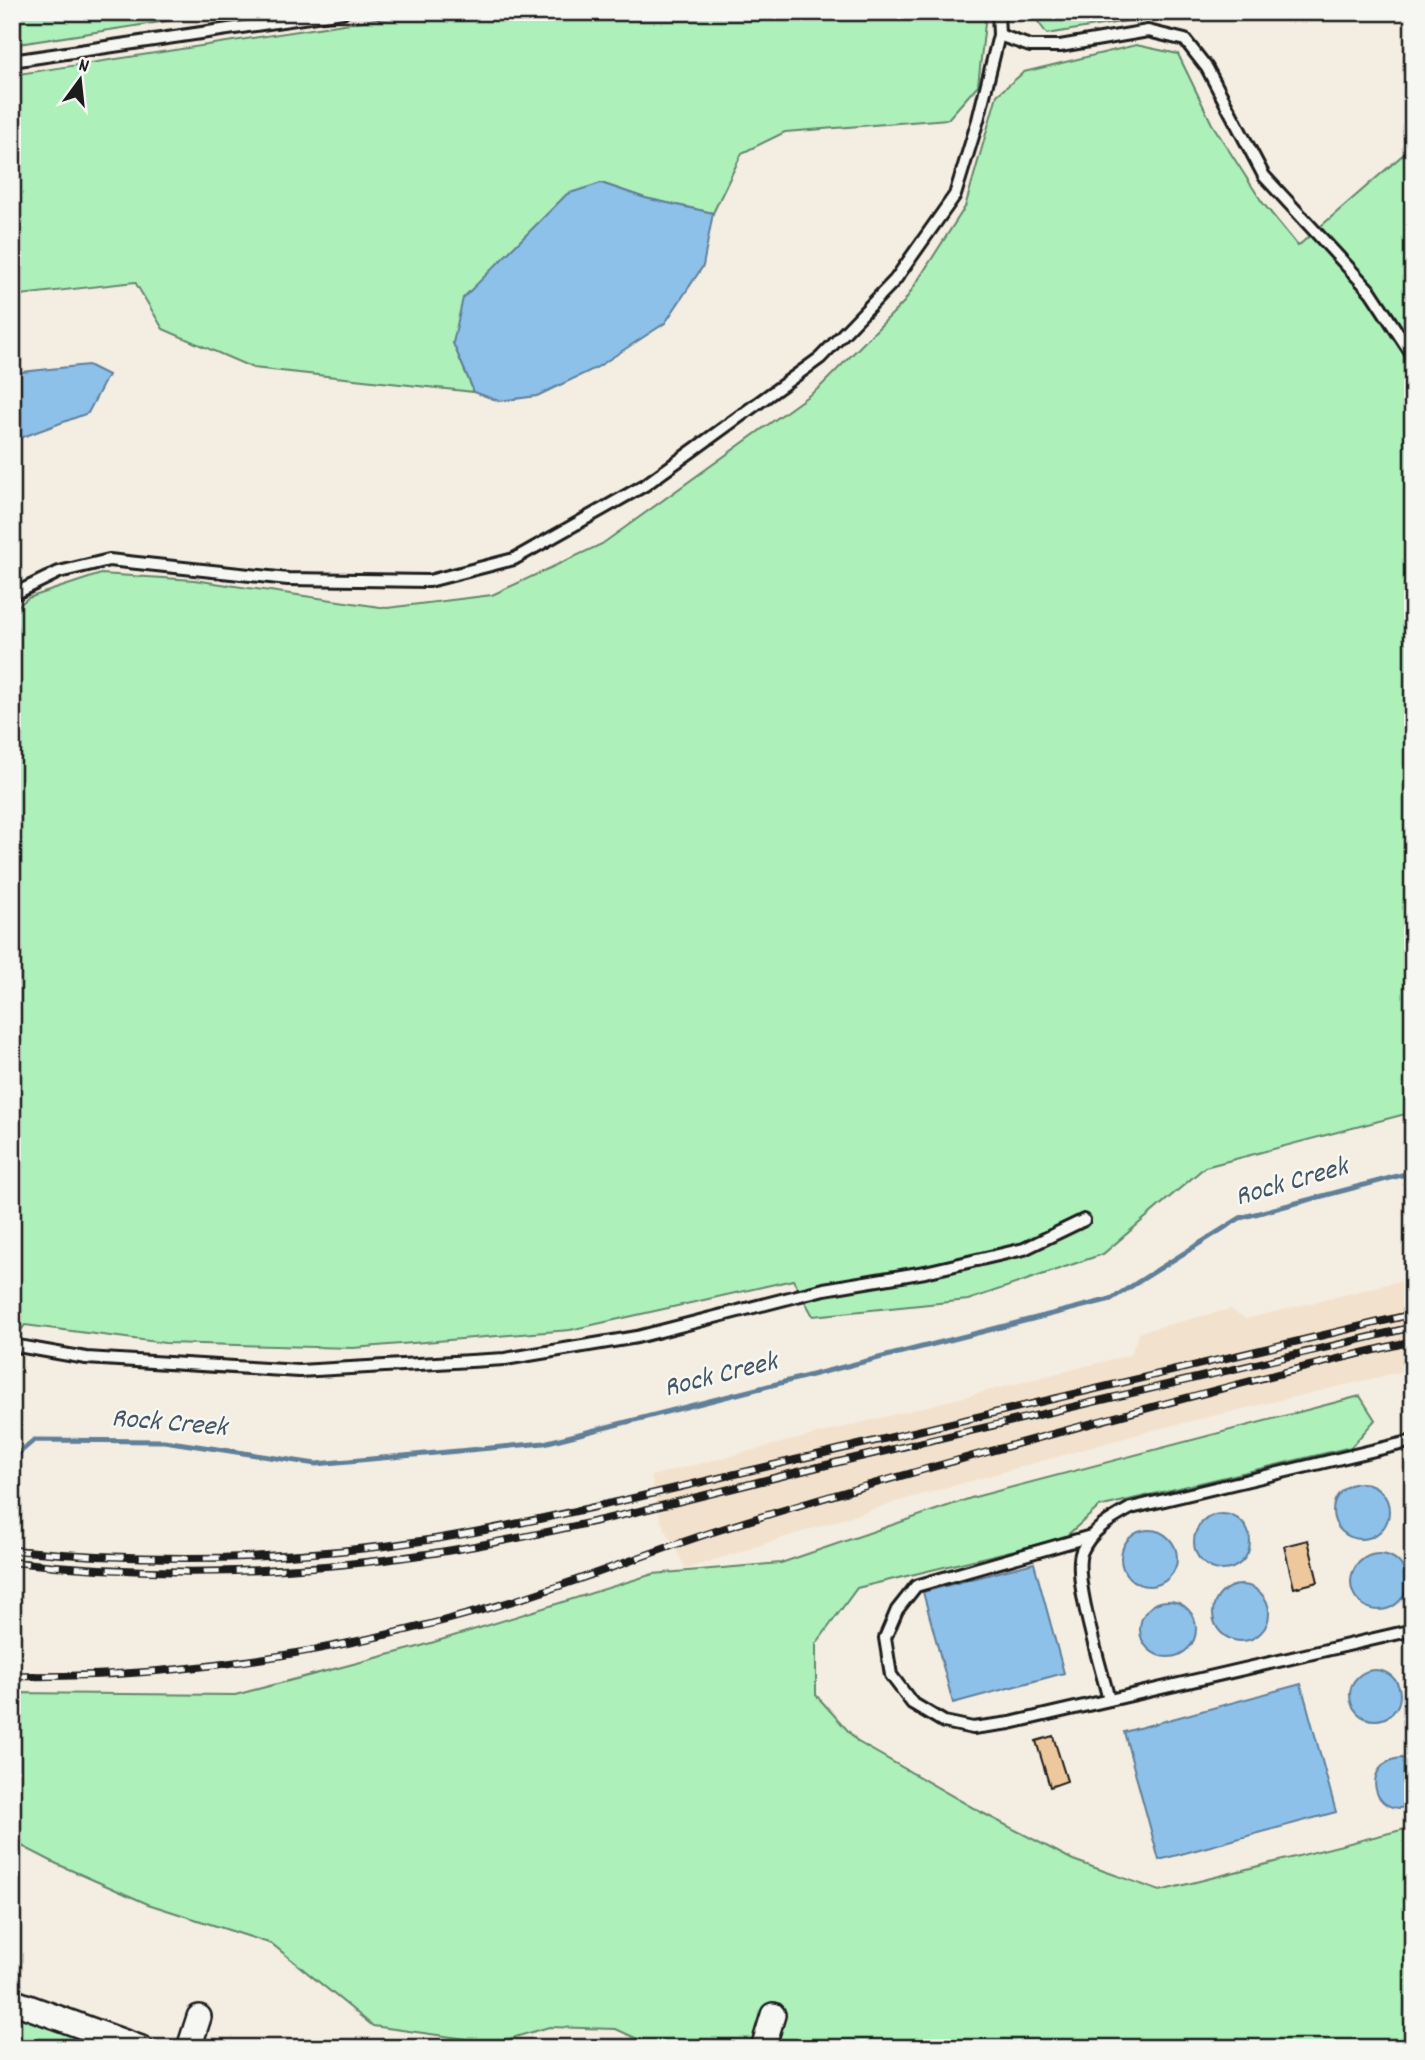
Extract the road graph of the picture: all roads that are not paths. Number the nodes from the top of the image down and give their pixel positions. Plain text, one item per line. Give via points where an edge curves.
1 (343, 12) edge
2 (998, 12) edge
3 (999, 35) junction
4 (12, 61) edge
5 (1413, 356) edge
6 (12, 595) edge
7 (1084, 1220) dead end
8 (12, 1345) edge
9 (1413, 1441) edge
10 (1091, 1536) junction
11 (1413, 1630) edge
12 (1109, 1700) junction
13 (12, 2001) edge
14 (774, 2015) dead end
15 (199, 2017) dead end
16 (141, 2048) edge
17 (189, 2048) edge
18 (763, 2048) edge

1 - 4 lane
2 - 3 lane
3 - 5 lane via 1030,46 1060,46 1148,31 1185,40 1207,68 1264,176 1371,292
3 - 6 lane via 955,195 895,281 820,358 645,485 610,505 514,559 429,581 288,579 109,560 59,572
7 - 8 lane via 1024,1250 824,1289 637,1337 505,1359 299,1371 86,1358
9 - 10 lane via 1130,1508
10 - 12 lane via 1079,1566
10 - 12 lane via 916,1586 897,1609 885,1638 891,1675 912,1703 944,1722 972,1728 1010,1723
11 - 12 lane
13 - 16 street
14 - 18 street
15 - 17 street

